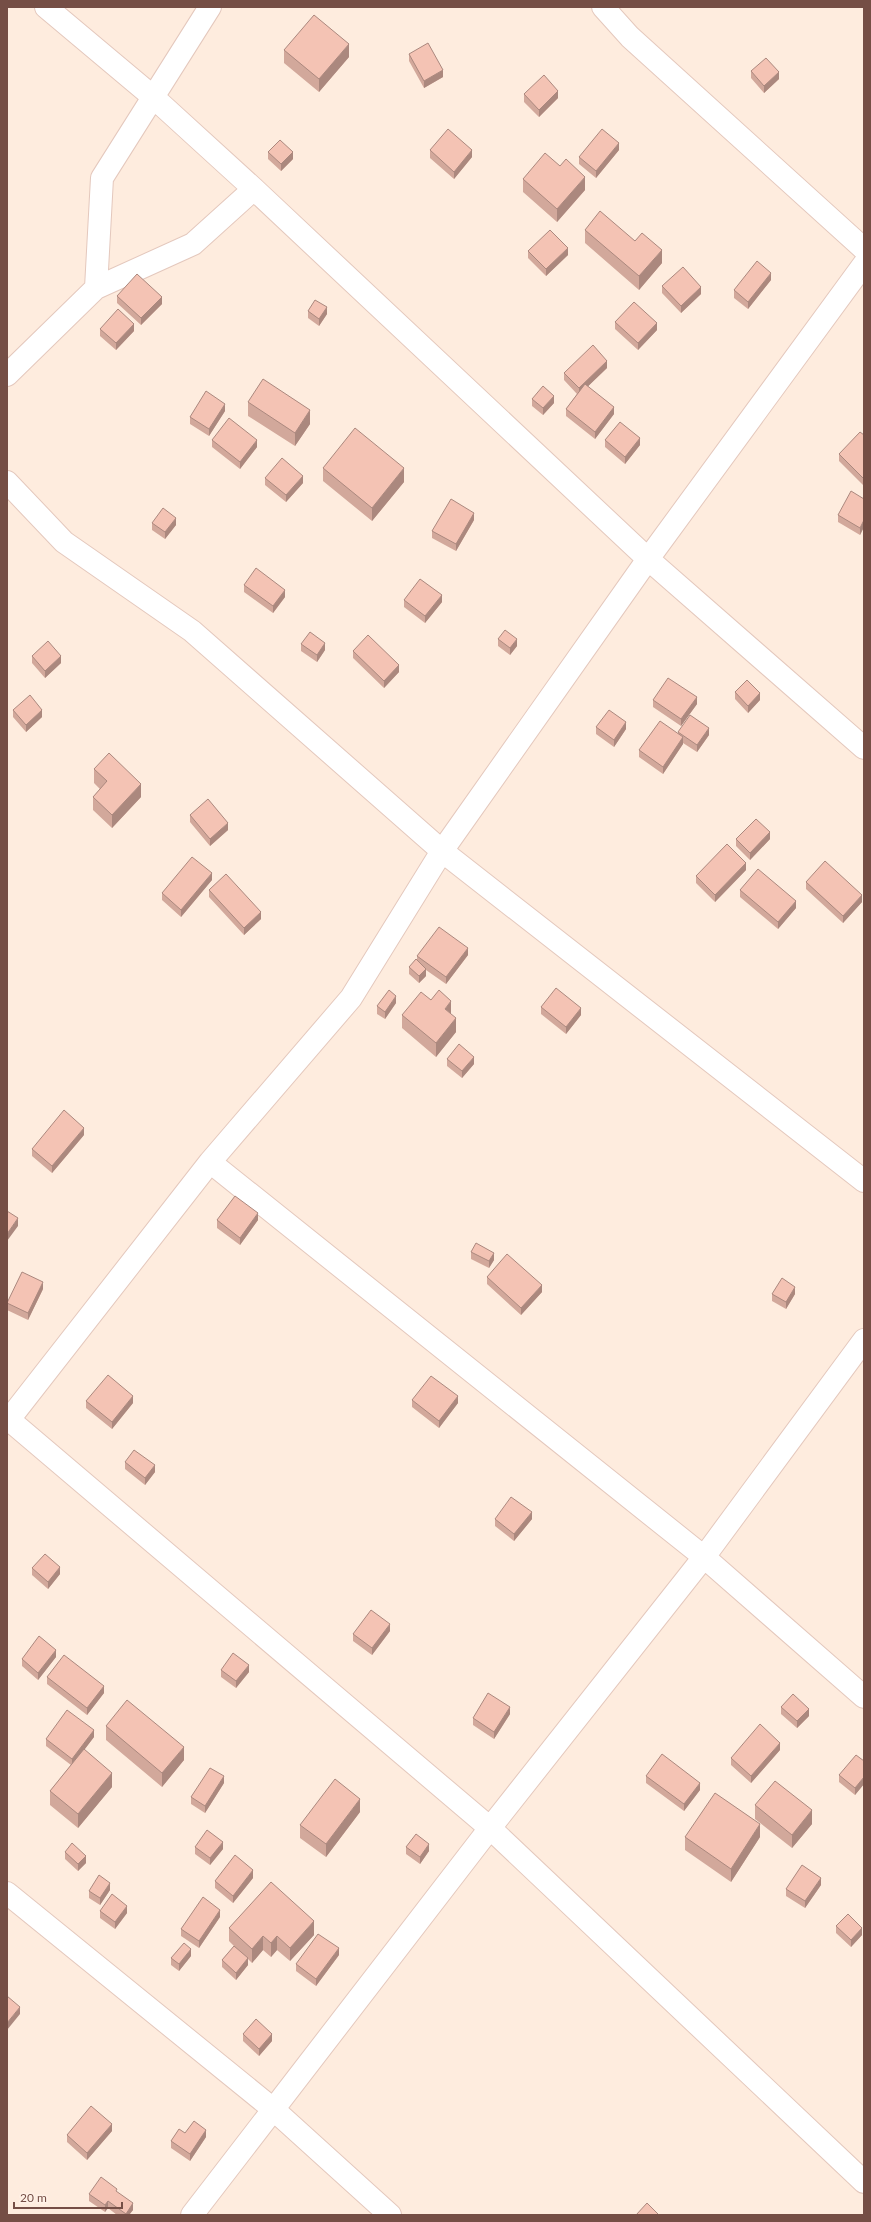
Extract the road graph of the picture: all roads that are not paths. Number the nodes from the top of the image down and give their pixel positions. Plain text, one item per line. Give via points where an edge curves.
1 (46, 7) edge
2 (210, 7) edge
3 (603, 7) edge
4 (152, 96) junction
5 (254, 188) junction
6 (864, 249) edge
7 (864, 264) edge
8 (96, 288) junction
9 (7, 376) edge
10 (7, 482) edge
11 (648, 559) junction
12 (864, 748) edge
13 (442, 851) junction
14 (210, 1162) junction
15 (864, 1181) edge
16 (864, 1340) edge
17 (8, 1420) edge
18 (704, 1557) junction
19 (864, 1697) edge
20 (490, 1828) junction
21 (7, 1893) edge
22 (273, 2109) junction
23 (864, 2182) edge
24 (192, 2215) edge
25 (390, 2215) edge

1 - 4 street
2 - 4 street
3 - 6 street via 636,42
4 - 5 street
4 - 8 street via 102,178
5 - 8 street via 193,244
5 - 11 street
7 - 11 street
8 - 9 street
10 - 13 street via 64,542 192,631
11 - 12 street
11 - 13 street
13 - 14 street via 351,998
13 - 15 street
14 - 17 street
14 - 18 street
16 - 18 street
17 - 20 street
18 - 19 street
18 - 20 street
20 - 22 street
20 - 23 street
21 - 22 street
22 - 24 street
22 - 25 street

